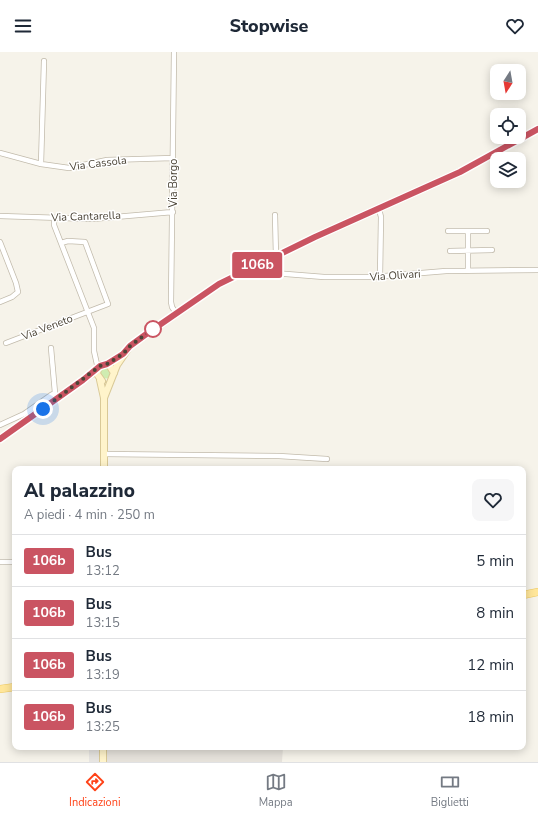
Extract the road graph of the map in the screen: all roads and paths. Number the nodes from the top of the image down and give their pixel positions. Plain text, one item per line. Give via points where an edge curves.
1 (174, 52) edge
2 (44, 61) dead end
3 (538, 129) edge
4 (0, 153) edge
5 (173, 158) junction
6 (41, 164) junction
7 (379, 208) junction
8 (173, 212) junction
9 (275, 215) dead end
10 (0, 216) edge
11 (54, 218) junction
12 (448, 231) dead end
13 (468, 231) junction
14 (487, 231) dead end
15 (0, 242) edge
16 (61, 243) junction
17 (492, 250) dead end
18 (450, 251) dead end
19 (468, 251) junction
20 (276, 256) junction
21 (255, 266) junction
22 (468, 270) junction
23 (538, 270) edge
24 (380, 277) junction
25 (0, 302) edge
26 (88, 312) junction
27 (176, 313) junction
28 (6, 343) dead end
29 (51, 348) dead end
30 (123, 354) junction
31 (97, 356) junction
32 (106, 364) junction
33 (97, 369) junction
34 (114, 373) junction
35 (99, 379) junction
36 (83, 380) junction
37 (110, 381) junction
38 (57, 396) junction
39 (104, 398) junction
40 (20, 416) junction
41 (24, 422) junction
42 (0, 425) edge
43 (0, 439) edge
44 (104, 454) junction
45 (327, 458) dead end
46 (104, 466) edge
47 (0, 562) edge
48 (12, 562) edge
49 (538, 592) edge
50 (526, 594) edge
51 (12, 687) edge
52 (0, 689) edge
53 (103, 750) edge
54 (103, 762) edge

1 - 5 street, Via Borgo
2 - 6 street
3 - 7 main road via 460,172
4 - 6 street, Via Cassola
5 - 6 street, Via Cassola via 107,160 69,168
5 - 8 street, Via Borgo
7 - 20 main road
7 - 24 street
8 - 11 street, Via Cantarella via 92,219
8 - 27 street, Via Borgo via 171,302
9 - 20 street
10 - 11 street, Via Cantarella
11 - 16 street
12 - 13 street
13 - 14 street
13 - 19 street
15 - 25 street via 18,292
16 - 26 street
16 - 26 street, Via Veneto via 82,241 86,245 108,304
17 - 19 street
18 - 19 street
19 - 22 street
20 - 21 main road
21 - 24 street, Via Olivari via 261,272 324,277
21 - 27 main road via 219,284
22 - 23 street, Via Olivari
22 - 24 street, Via Olivari
26 - 28 street, Via Veneto
26 - 31 street via 94,328 94,351
27 - 30 main road via 130,346
29 - 38 street
30 - 32 main road
30 - 34 main road
31 - 32 street
31 - 33 street
32 - 33 main road
32 - 34 main road via 113,368
33 - 35 main road
33 - 36 main road
34 - 37 main road
35 - 36 main road
35 - 37 main road via 104,382
35 - 39 main road
36 - 38 main road
37 - 39 main road
38 - 40 street
38 - 41 main road
39 - 44 main road
40 - 41 street
40 - 42 street
41 - 43 main road
44 - 45 street
44 - 46 main road
47 - 48 street
49 - 50 main road
51 - 52 main road
53 - 54 main road

